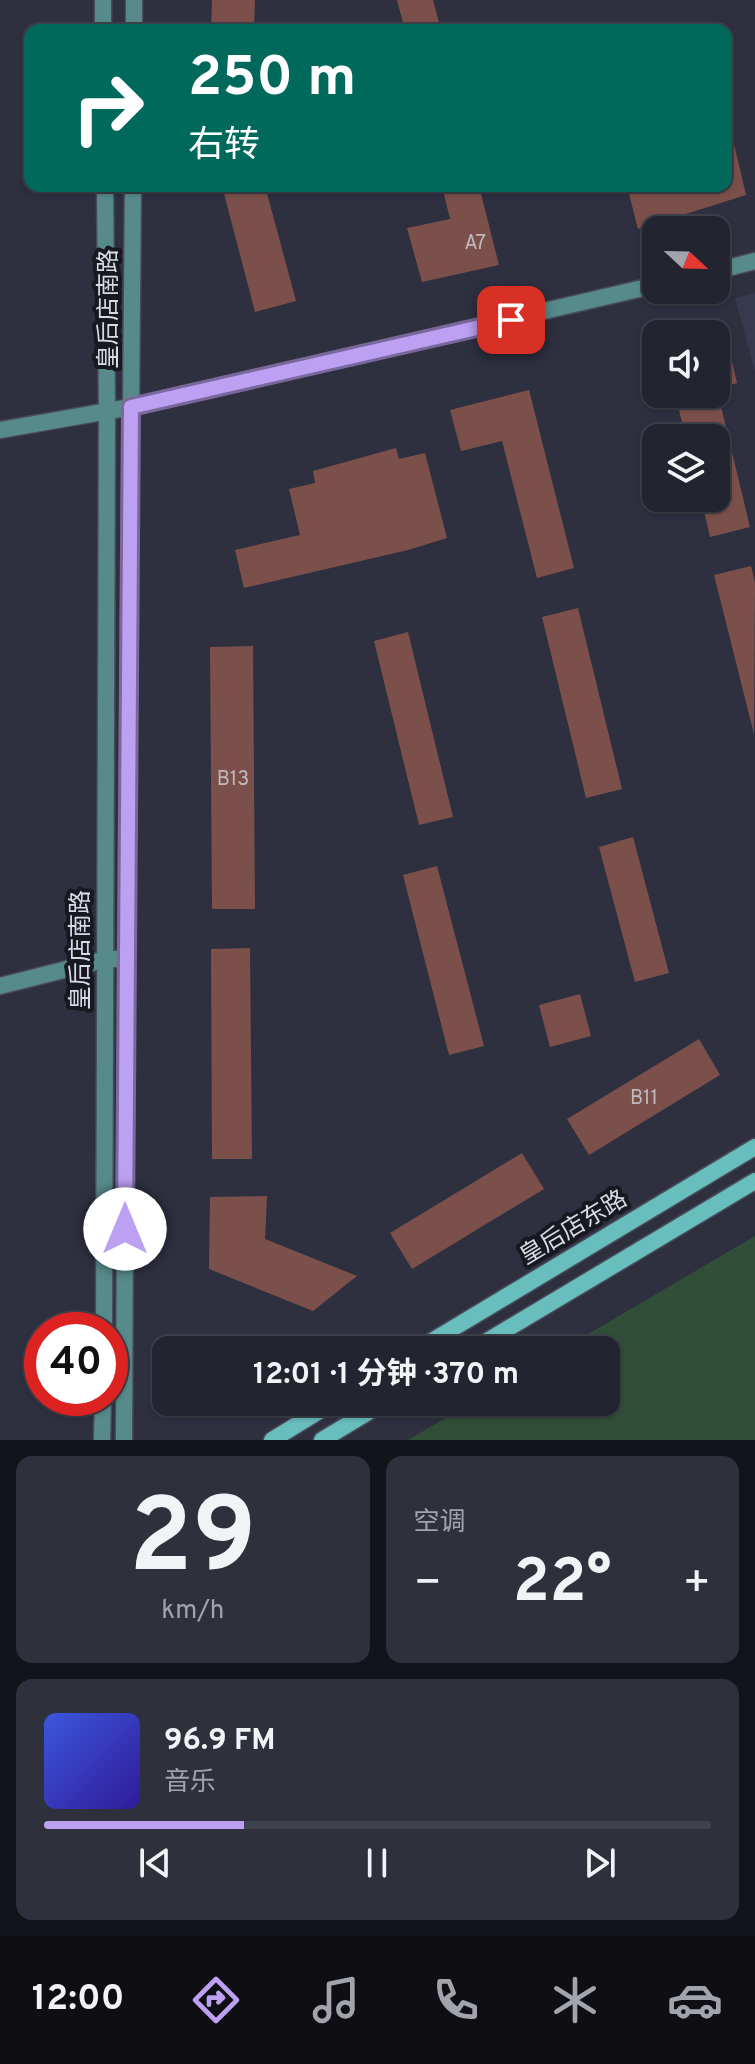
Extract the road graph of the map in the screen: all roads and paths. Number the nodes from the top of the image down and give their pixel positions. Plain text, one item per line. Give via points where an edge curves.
1 (103, 0) edge
2 (134, 0) edge
3 (103, 24) edge
4 (134, 24) edge
5 (105, 192) edge
6 (133, 192) edge
7 (755, 261) edge
8 (730, 267) edge
9 (642, 288) edge
10 (131, 407) junction
11 (107, 411) junction
12 (0, 430) edge
13 (126, 958) junction
14 (103, 960) junction
15 (0, 986) edge
16 (755, 1147) edge
17 (755, 1181) edge
18 (104, 1312) edge
19 (440, 1336) edge
20 (495, 1336) edge
21 (103, 1416) edge
22 (311, 1416) edge
23 (362, 1416) edge
24 (102, 1440) edge
25 (124, 1440) edge
26 (272, 1440) edge
27 (322, 1440) edge

1 - 3 street
2 - 4 street
5 - 11 street, 皇后店南路
6 - 10 street, 皇后店南路
7 - 8 street
9 - 10 street
10 - 11 street
10 - 13 street, 皇后店南路
11 - 12 street
11 - 14 street, 皇后店南路
13 - 14 street
13 - 25 street, 皇后店南路
14 - 15 street
14 - 18 street, 皇后店南路
16 - 19 main road, 皇后店东路
17 - 20 main road
21 - 24 street
22 - 26 main road
23 - 27 main road

